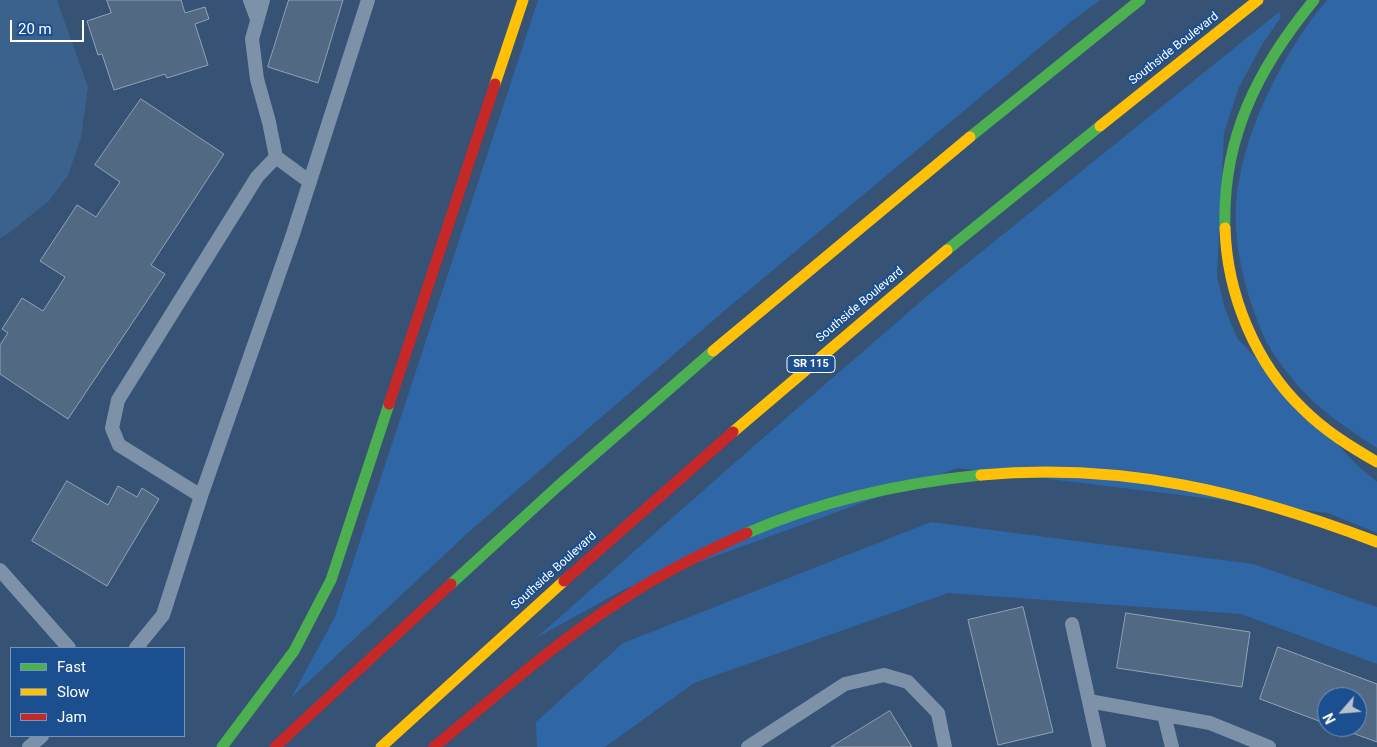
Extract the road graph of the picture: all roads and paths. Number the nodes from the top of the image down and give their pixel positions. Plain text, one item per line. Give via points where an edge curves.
1 (250, 0) edge
2 (263, 0) edge
3 (368, 0) edge
4 (523, 0) edge
5 (1140, 0) edge
6 (1258, 0) edge
7 (1314, 0) edge
8 (257, 19) junction
9 (276, 157) junction
10 (310, 182) junction
11 (1377, 462) edge
12 (201, 496) junction
13 (1377, 542) edge
14 (0, 570) edge
15 (1072, 624) dead end
16 (68, 647) edge
17 (137, 647) edge
18 (1089, 701) junction
19 (1164, 715) junction
20 (41, 737) edge
21 (1248, 742) edge
22 (29, 747) edge
23 (222, 747) edge
24 (275, 747) edge
25 (381, 747) edge
26 (434, 747) edge
27 (748, 747) edge
28 (945, 747) edge
29 (1099, 747) edge
30 (1172, 747) edge
31 (1269, 747) edge

1 - 8 lane
2 - 8 lane
3 - 10 lane
4 - 23 highway via 332,580 294,651
5 - 24 highway via 877,214 642,413
6 - 25 highway, Southside Boulevard / SR 115 via 978,223 831,347 622,528
7 - 11 highway via 1267,68 1235,135 1223,205 1226,247 1245,324 1274,374 1312,418 1334,436
8 - 9 lane via 252,39 257,79
9 - 10 lane
9 - 12 lane via 257,177 118,400 112,428 119,446
10 - 12 lane
12 - 17 lane via 163,615
13 - 26 highway via 1236,495 1136,476 1036,472 936,480 887,489 838,501 740,536 652,580 572,634
14 - 16 lane
15 - 18 lane
18 - 19 lane
18 - 29 lane
19 - 21 lane via 1210,723
19 - 30 lane
20 - 22 lane
21 - 31 lane
27 - 28 lane via 846,684 884,675 908,682 938,713

